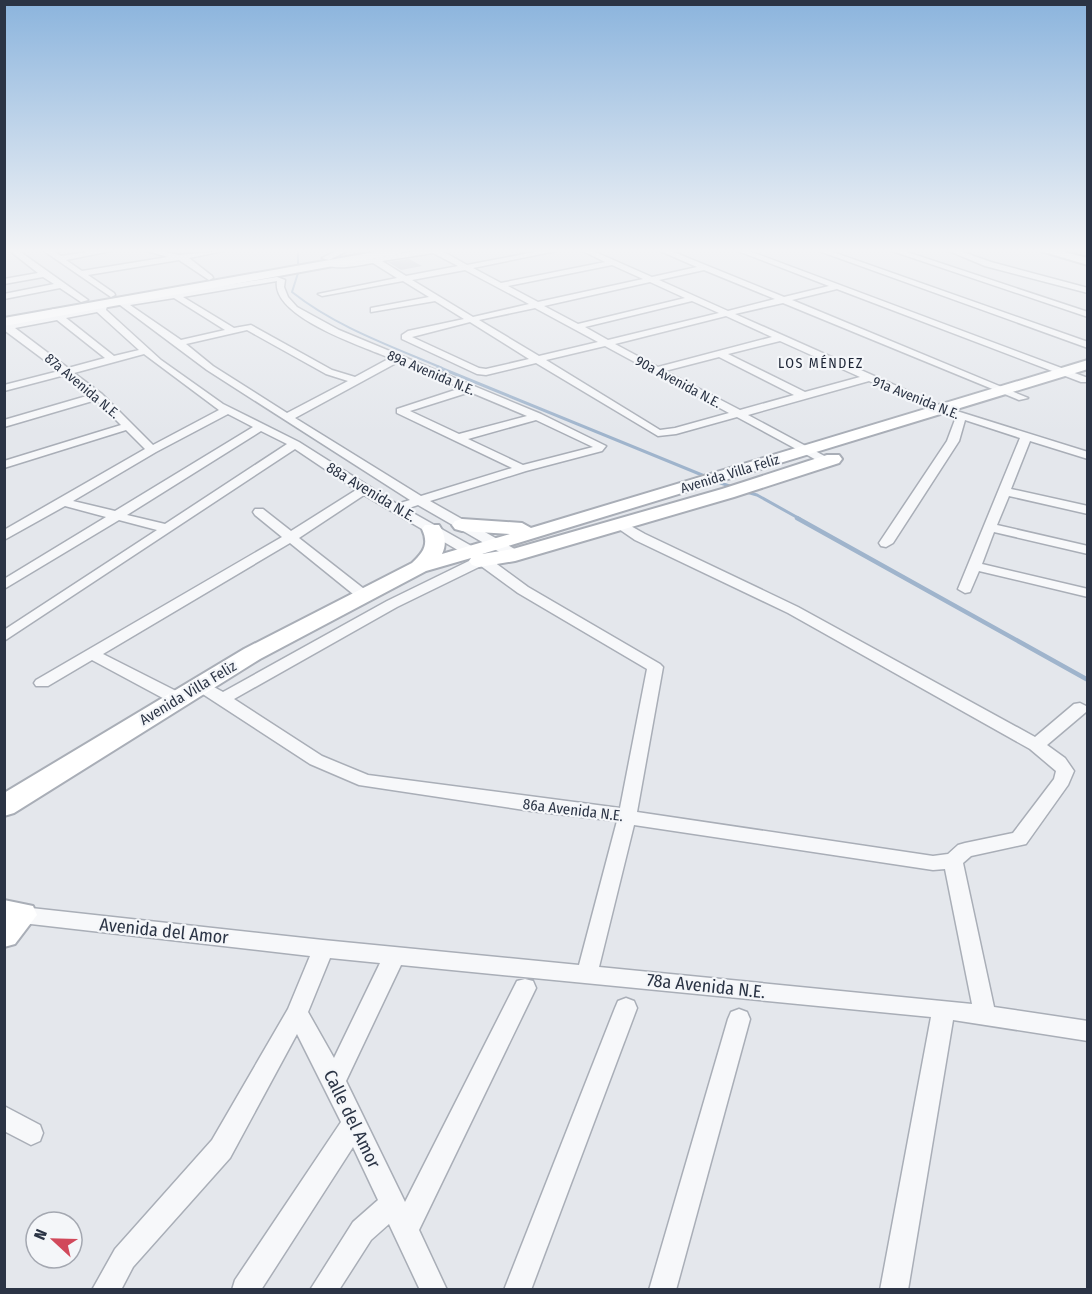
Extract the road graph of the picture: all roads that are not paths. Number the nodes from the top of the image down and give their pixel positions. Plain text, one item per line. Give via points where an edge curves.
1 (56, 311) edge
2 (100, 311) edge
3 (133, 311) edge
4 (202, 311) edge
5 (298, 311) edge
6 (458, 311) edge
7 (504, 311) edge
8 (549, 311) edge
9 (639, 311) edge
10 (717, 311) edge
11 (734, 311) edge
12 (814, 311) edge
13 (902, 311) edge
14 (993, 311) edge
15 (59, 313) joint
16 (723, 314) junction
17 (471, 319) junction
18 (5, 322) edge
19 (575, 327) junction
20 (232, 330) junction
21 (779, 339) junction
22 (604, 342) junction
23 (179, 343) junction
24 (1088, 345) edge
25 (145, 351) junction
26 (721, 354) junction
27 (112, 359) junction
28 (396, 359) junction
29 (537, 359) junction
30 (656, 370) junction
31 (66, 371) junction
32 (1062, 372) junction
33 (1087, 375) edge
34 (868, 378) junction
35 (355, 381) junction
36 (4, 388) edge
37 (468, 389) junction
38 (1002, 390) junction
39 (98, 396) junction
40 (804, 396) junction
41 (1023, 398) junction
42 (940, 409) junction
43 (228, 410) junction
44 (738, 414) junction
45 (537, 416) junction
46 (288, 417) junction
47 (962, 417) junction
48 (4, 424) edge
49 (129, 426) junction
50 (261, 427) junction
51 (458, 438) junction
52 (1026, 438) junction
53 (295, 444) junction
54 (152, 450) junction
55 (807, 451) junction
56 (1088, 456) edge
57 (826, 461) junction
58 (4, 465) edge
59 (522, 469) junction
60 (732, 486) junction
61 (364, 490) junction
62 (1004, 492) junction
63 (420, 501) junction
64 (64, 502) junction
65 (1087, 507) edge
66 (396, 508) junction
67 (259, 512) dead end
68 (117, 515) junction
69 (620, 524) junction
70 (462, 525) junction
71 (989, 527) junction
72 (168, 528) junction
73 (432, 529) junction
74 (544, 529) junction
75 (4, 536) edge
76 (291, 537) junction
77 (886, 543) dead end
78 (494, 544) junction
79 (1088, 550) edge
80 (515, 555) junction
81 (475, 556) junction
82 (974, 566) junction
83 (419, 567) junction
84 (4, 585) edge
85 (965, 589) dead end
86 (370, 592) junction
87 (1088, 593) edge
88 (4, 637) edge
89 (91, 654) junction
90 (42, 682) dead end
91 (201, 685) junction
92 (224, 698) junction
93 (178, 699) junction
94 (1080, 708) dead end
95 (1036, 745) junction
96 (4, 806) edge
97 (627, 817) junction
98 (959, 856) junction
99 (10, 921) edge
100 (324, 949) junction
101 (395, 955) junction
102 (587, 973) junction
103 (525, 988) dead end
104 (626, 1008) dead end
105 (944, 1009) junction
106 (297, 1013) junction
107 (985, 1015) junction
108 (739, 1019) dead end
109 (1088, 1031) edge
110 (334, 1081) junction
111 (4, 1117) edge
112 (354, 1124) junction
113 (31, 1133) dead end
114 (393, 1204) junction
115 (405, 1230) junction
116 (105, 1290) edge
117 (245, 1290) edge
118 (323, 1290) edge
119 (434, 1290) edge
120 (517, 1290) edge
121 (662, 1290) edge
122 (894, 1290) edge

1 - 18 street
2 - 25 street, 88a Avenida N.E.
3 - 23 street, 88a Avenida N.E.
4 - 20 street
5 - 28 street, 89a Avenida N.E.
6 - 17 street
7 - 17 street
8 - 19 street, 90a Avenida N.E.
9 - 19 street
10 - 16 street, 91a Avenida N.E.
11 - 16 street
12 - 38 street
13 - 32 street
14 - 24 street
15 - 18 street
15 - 27 street
16 - 21 street, 91a Avenida N.E.
16 - 22 street
17 - 29 street
17 - 29 street via 405,337 481,372
18 - 31 street, 87a Avenida N.E.
19 - 22 street, 90a Avenida N.E.
20 - 23 street
20 - 35 street via 251,328 328,372
21 - 26 street
21 - 34 street, 91a Avenida N.E.
22 - 29 street
22 - 30 street, 90a Avenida N.E.
23 - 46 street, 88a Avenida N.E. via 210,368
25 - 27 street
25 - 43 street, 88a Avenida N.E.
26 - 30 street
26 - 40 street
27 - 31 street
28 - 35 street
28 - 37 street, 89a Avenida N.E.
29 - 44 street via 658,433
30 - 44 street, 90a Avenida N.E.
31 - 36 street
31 - 39 street, 87a Avenida N.E.
32 - 33 street, Avenida Villa Feliz
32 - 38 street, Avenida Villa Feliz
33 - 41 street, Avenida Villa Feliz
34 - 40 street
34 - 42 street, 91a Avenida N.E.
35 - 46 street
37 - 45 street, 89a Avenida N.E.
37 - 51 street via 401,411
38 - 41 street
38 - 42 street, Avenida Villa Feliz
39 - 48 street
39 - 49 street, 87a Avenida N.E.
40 - 44 street
41 - 47 street, Avenida Villa Feliz
42 - 47 street, 91a Avenida N.E.
42 - 55 street, Avenida Villa Feliz
43 - 50 street, 88a Avenida N.E.
43 - 54 street
44 - 55 street, 90a Avenida N.E.
45 - 51 street
45 - 59 street, 89a Avenida N.E. via 600,446
46 - 63 street, 88a Avenida N.E.
47 - 52 street, 91a Avenida N.E.
47 - 57 street, Avenida Villa Feliz
47 - 77 street via 953,441
49 - 54 street, 87a Avenida N.E.
49 - 58 street
50 - 53 street, 88a Avenida N.E.
50 - 68 street
51 - 59 street
52 - 56 street, 91a Avenida N.E.
52 - 62 street
53 - 61 street, 88a Avenida N.E.
53 - 72 street
54 - 64 street
55 - 57 street, 90a Avenida N.E.
55 - 60 street, Avenida Villa Feliz
57 - 60 street, Avenida Villa Feliz
59 - 63 street
60 - 69 street, Avenida Villa Feliz
60 - 74 street, Avenida Villa Feliz via 703,483
61 - 66 street, 88a Avenida N.E.
61 - 76 street
62 - 65 street
62 - 71 street
63 - 66 street
63 - 70 street, 88a Avenida N.E.
64 - 68 street
64 - 75 street
66 - 73 street, 88a Avenida N.E.
67 - 76 street
68 - 72 street
68 - 84 street
69 - 80 street, Avenida Villa Feliz
69 - 95 street via 793,610
70 - 74 street
70 - 78 street, 88a Avenida N.E.
71 - 79 street
71 - 82 street
72 - 88 street
73 - 81 street, 88a Avenida N.E.
73 - 83 street via 436,536 434,552
74 - 78 street, Avenida Villa Feliz
76 - 86 street
76 - 89 street
78 - 80 street, 88a Avenida N.E.
78 - 81 street, Avenida Villa Feliz
80 - 81 street, Avenida Villa Feliz
81 - 83 street, Avenida Villa Feliz
81 - 86 street, Avenida Villa Feliz
81 - 92 street
81 - 97 street, 88a Avenida N.E. via 523,590 655,667
82 - 85 street
82 - 87 street
83 - 86 street, Avenida Villa Feliz
86 - 91 street, Avenida Villa Feliz
89 - 90 street
89 - 93 street
91 - 92 street, 86a Avenida N.E.
91 - 93 street, Avenida Villa Feliz
92 - 97 street, 86a Avenida N.E. via 316,760 365,780
93 - 96 street, Avenida Villa Feliz
94 - 95 street
95 - 98 street, 86a Avenida N.E. via 1059,762 1065,771 1062,781 1018,839
97 - 98 street, 86a Avenida N.E. via 933,863
97 - 102 street
98 - 107 street
99 - 100 street, Avenida del Amor
100 - 101 street, 78a Avenida N.E.
100 - 106 street
101 - 102 street, 78a Avenida N.E.
101 - 110 street
102 - 105 street, 78a Avenida N.E.
103 - 115 street
104 - 120 street
105 - 107 street, 78a Avenida N.E.
105 - 122 street
106 - 110 street, Calle del Amor
106 - 116 street via 220,1149 124,1258
107 - 109 street, 78a Avenida N.E.
108 - 121 street
110 - 112 street, Calle del Amor
111 - 113 street
112 - 114 street, Calle del Amor
112 - 117 street
114 - 115 street, Calle del Amor
114 - 118 street via 362,1231
115 - 119 street, Calle del Amor

